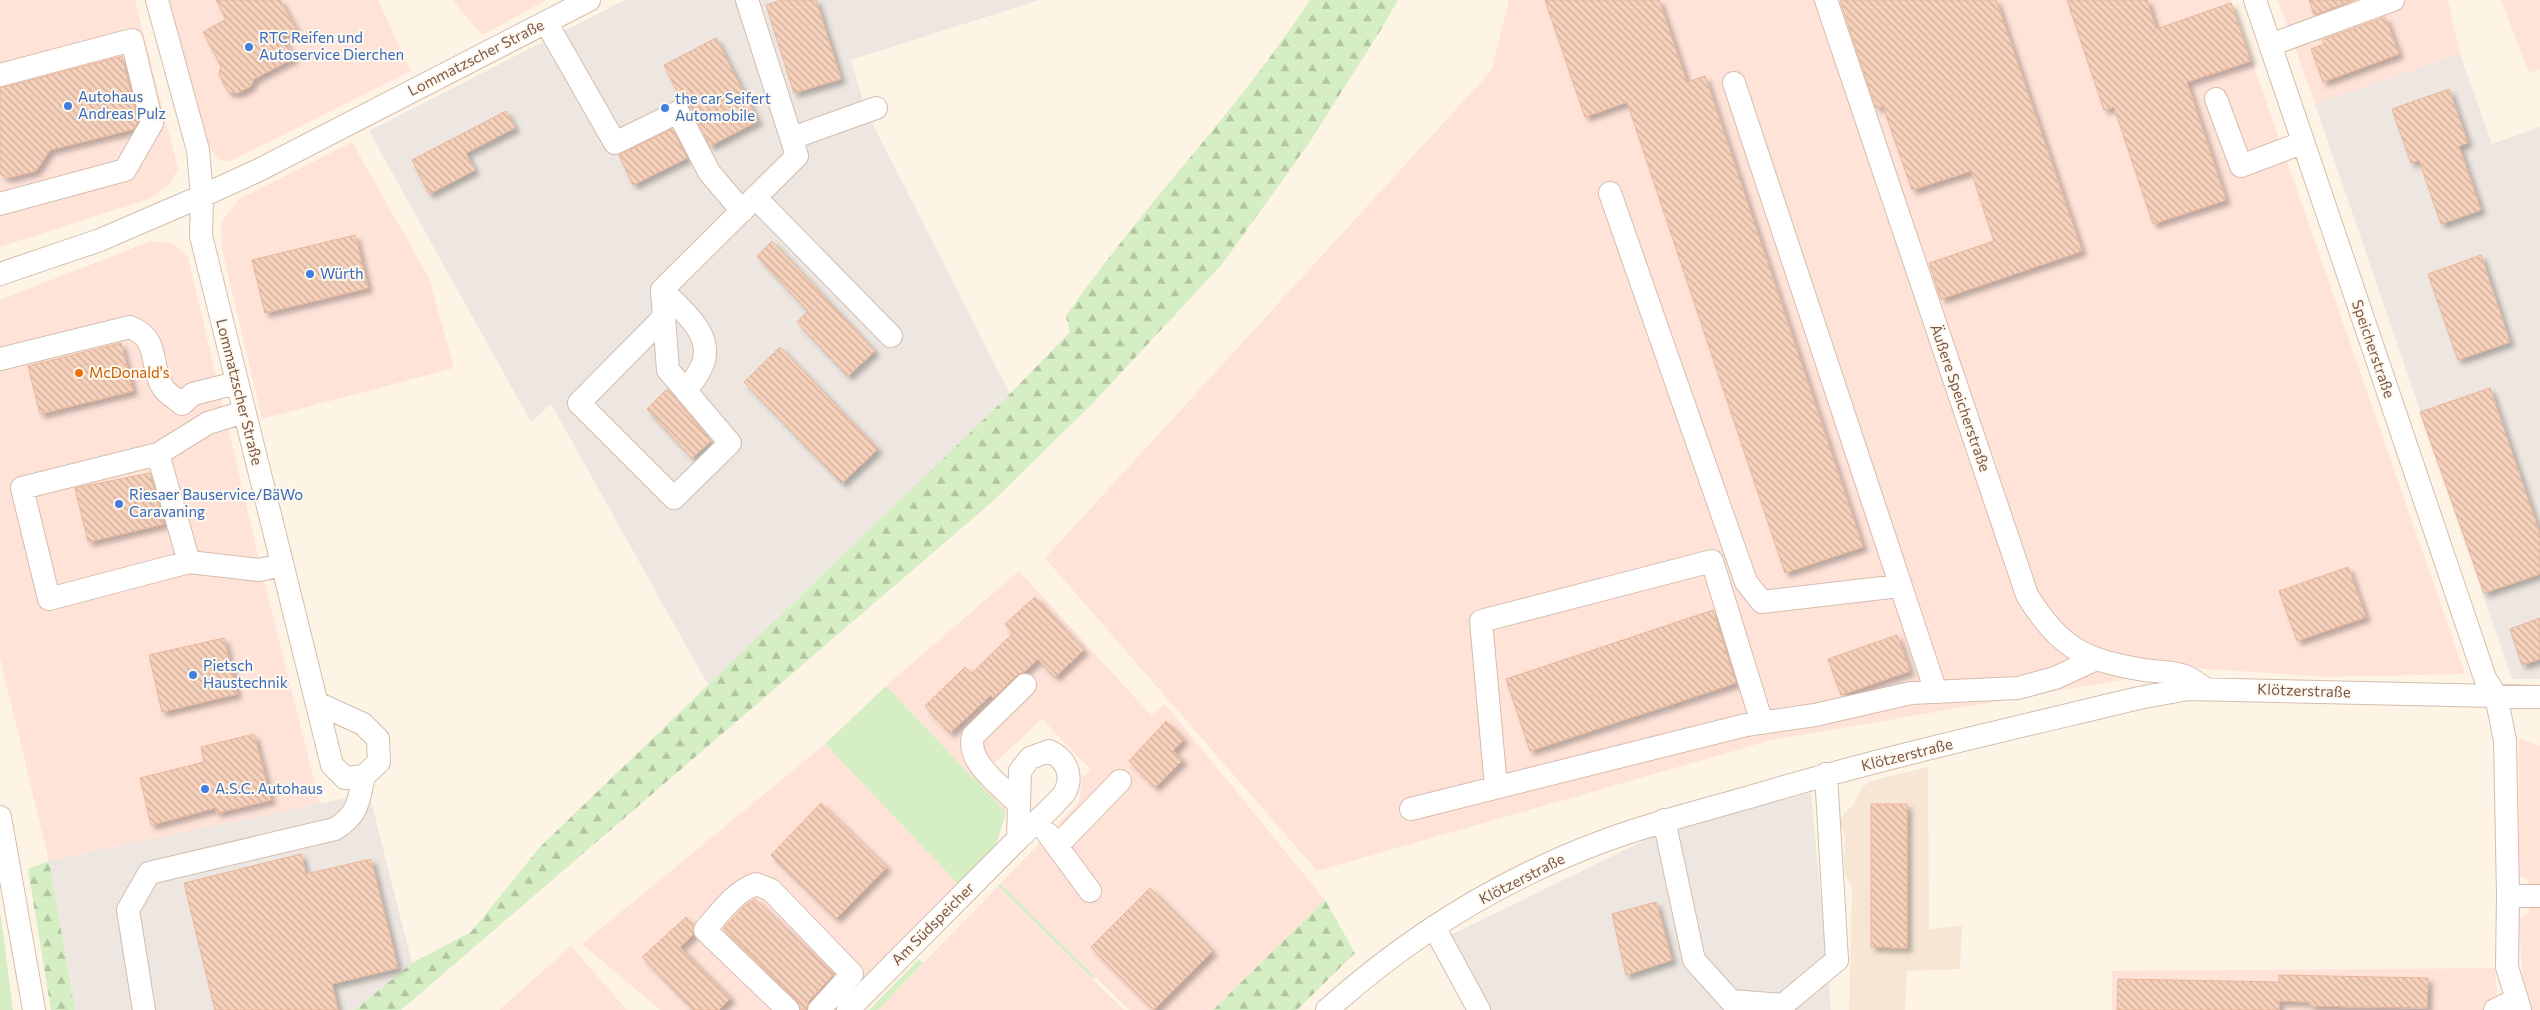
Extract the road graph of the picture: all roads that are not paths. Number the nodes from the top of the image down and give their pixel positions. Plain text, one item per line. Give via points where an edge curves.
1 (157, 0) edge
2 (589, 0) edge
3 (747, 0) edge
4 (1826, 0) edge
5 (2255, 0) edge
6 (2393, 0) edge
7 (546, 22) junction
8 (2270, 45) junction
9 (0, 75) edge
10 (1734, 83) dead end
11 (2216, 99) dead end
12 (876, 108) dead end
13 (188, 114) junction
14 (152, 123) junction
15 (792, 138) junction
16 (2302, 143) junction
17 (1610, 193) dead end
18 (202, 196) junction
19 (0, 204) edge
20 (749, 204) junction
21 (0, 274) edge
22 (662, 290) junction
23 (663, 318) junction
24 (891, 336) dead end
25 (0, 359) edge
26 (236, 383) junction
27 (686, 391) junction
28 (244, 412) junction
29 (158, 454) junction
30 (189, 562) junction
31 (282, 565) junction
32 (1899, 586) junction
33 (2096, 659) junction
34 (1025, 685) dead end
35 (2205, 688) junction
36 (1936, 692) junction
37 (2496, 696) junction
38 (2540, 697) edge
39 (317, 703) junction
40 (1762, 723) junction
41 (1826, 774) junction
42 (364, 776) junction
43 (1120, 781) dead end
44 (1496, 787) junction
45 (1018, 803) junction
46 (1411, 808) dead end
47 (0, 816) edge
48 (1664, 820) junction
49 (1036, 821) junction
50 (1018, 839) junction
51 (1057, 846) junction
52 (1090, 891) dead end
53 (2508, 896) junction
54 (2540, 896) edge
55 (1434, 927) junction
56 (2518, 1005) edge
57 (34, 1010) edge
58 (144, 1010) edge
59 (788, 1010) edge
60 (819, 1010) edge
61 (848, 1010) edge
62 (1327, 1010) edge
63 (1479, 1010) edge
64 (2495, 1010) edge

1 - 13 street
2 - 7 street, Lommatzscher Straße
3 - 15 street
4 - 33 street, Äußere Speicherstraße via 2027,595 2066,644
5 - 8 street, Speicherstraße
6 - 8 street
7 - 18 street, Lommatzscher Straße via 259,170
7 - 20 street via 615,143 678,112 709,172
8 - 16 street, Speicherstraße
9 - 14 street via 132,40
10 - 32 street
11 - 16 street via 2241,166
12 - 15 street
13 - 14 street
13 - 18 street via 198,150
14 - 19 street via 126,170
15 - 20 street via 797,156
16 - 37 street, Speicherstraße via 2485,678
17 - 32 street via 1746,582 1762,602
18 - 21 street, Lommatzscher Straße via 100,240
18 - 26 street, Lommatzscher Straße via 201,236
20 - 22 street
20 - 24 street
22 - 23 street
22 - 27 street via 690,317 703,341 702,367
23 - 27 street via 668,370
23 - 27 street via 579,403 674,498 730,443
25 - 26 street via 130,327 140,331 150,342 165,390 182,404 193,394
26 - 28 street, Lommatzscher Straße
28 - 29 street via 208,423
28 - 31 street, Lommatzscher Straße
29 - 30 street
29 - 30 street via 22,488 49,599
30 - 31 street via 259,570
31 - 39 street, Lommatzscher Straße
32 - 36 street
33 - 35 street, Äußere Speicherstraße via 2185,676
33 - 36 street via 2055,678 2018,688
34 - 45 street via 973,736 971,742 977,761
35 - 37 street, Klötzerstraße
35 - 41 street, Klötzerstraße via 2139,698
36 - 40 street
37 - 38 street, Klötzerstraße
37 - 53 street, Speicherstraße via 2505,740
39 - 42 street, Lommatzscher Straße via 332,765 345,778
39 - 42 street via 363,724 378,739 378,762
40 - 44 street
40 - 44 street via 1712,561 1481,621
41 - 48 street, Klötzerstraße
41 - 48 street via 1837,960 1783,1005 1731,1001 1694,960
42 - 58 street via 350,819 335,829 149,873 128,910
43 - 51 street
44 - 46 street
45 - 49 street, Am Südspeicher via 1020,771 1030,758 1049,751 1062,757 1069,770 1065,792
45 - 50 street, Am Südspeicher
47 - 57 street
48 - 55 street, Klötzerstraße via 1566,856 1475,902
49 - 50 street, Am Südspeicher
49 - 51 street
50 - 61 street, Am Südspeicher
51 - 52 street
53 - 54 street
53 - 56 street, Speicherstraße via 2507,967
55 - 62 street, Klötzerstraße via 1366,975
55 - 63 street
56 - 64 street
59 - 60 street via 705,930 734,897 756,884 771,890 852,974

